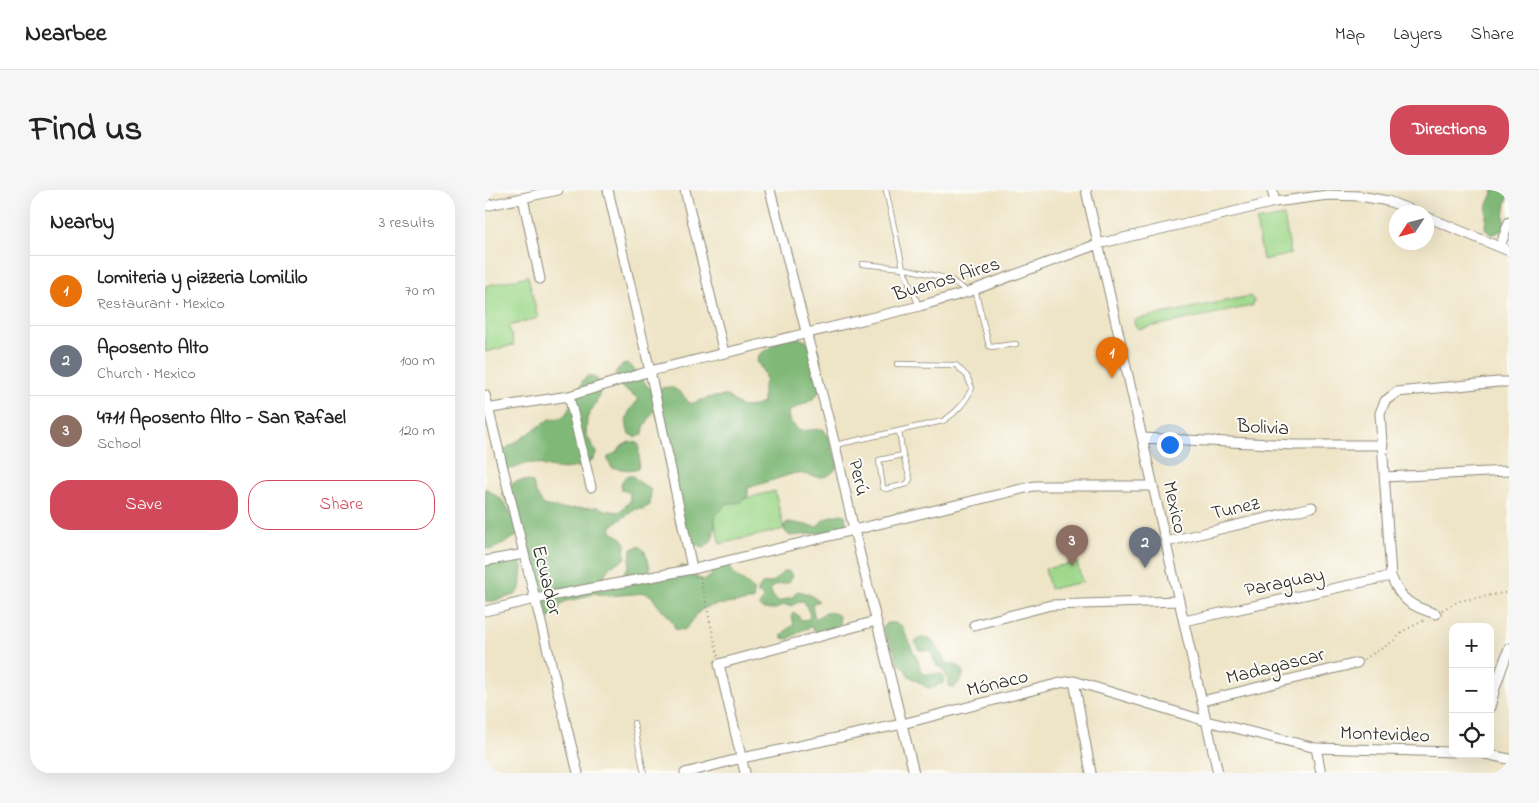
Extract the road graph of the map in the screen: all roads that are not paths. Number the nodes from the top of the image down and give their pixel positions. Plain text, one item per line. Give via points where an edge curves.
1 (558, 190) edge
2 (608, 190) edge
3 (685, 190) edge
4 (770, 190) edge
5 (886, 190) edge
6 (1086, 190) edge
7 (1272, 190) edge
8 (523, 198) junction
9 (1275, 202) junction
10 (1398, 205) edge
11 (485, 206) edge
12 (1434, 220) edge
13 (1509, 222) edge
14 (1098, 244) junction
15 (1499, 247) junction
16 (1509, 251) edge
17 (862, 264) dead end
18 (903, 268) junction
19 (540, 279) dead end
20 (972, 291) junction
21 (919, 306) junction
22 (806, 333) junction
23 (1017, 344) dead end
24 (724, 353) junction
25 (897, 364) dead end
26 (650, 371) junction
27 (1509, 382) edge
28 (485, 394) edge
29 (569, 396) junction
30 (487, 409) edge
31 (899, 430) junction
32 (1142, 438) junction
33 (835, 445) junction
34 (1383, 446) junction
35 (903, 455) junction
36 (1509, 471) edge
37 (1385, 476) junction
38 (1153, 486) junction
39 (591, 487) dead end
40 (1312, 507) dead end
41 (854, 530) junction
42 (1166, 542) junction
43 (524, 554) junction
44 (485, 562) edge
45 (695, 568) junction
46 (1391, 576) junction
47 (535, 600) junction
48 (1179, 601) junction
49 (485, 611) edge
50 (1436, 614) dead end
51 (876, 621) junction
52 (1184, 621) junction
53 (974, 625) dead end
54 (1509, 648) edge
55 (1357, 663) dead end
56 (1074, 681) junction
57 (1494, 692) edge
58 (1202, 701) junction
59 (1206, 721) junction
60 (634, 723) dead end
61 (902, 724) junction
62 (1315, 748) junction
63 (1449, 752) edge
64 (1494, 756) edge
65 (742, 758) junction
66 (1509, 758) edge
67 (579, 773) edge
68 (644, 773) edge
69 (685, 773) edge
70 (745, 773) edge
71 (913, 773) edge
72 (1090, 773) edge
73 (1218, 773) edge
74 (1321, 773) edge

1 - 8 street
2 - 26 street
3 - 24 street
4 - 22 street, Perú
5 - 18 lane
6 - 14 street, Mexico
7 - 9 street
8 - 11 street
8 - 19 street
9 - 10 street, Buenos Aires via 1328,195 1360,196
9 - 14 street, Buenos Aires
12 - 15 street
13 - 15 street
14 - 20 street, Buenos Aires
14 - 32 street, Mexico
15 - 16 street
17 - 18 lane
18 - 20 lane via 941,276
18 - 21 lane
20 - 21 street, Buenos Aires
20 - 23 lane via 989,346
21 - 22 street, Buenos Aires
22 - 24 street, Buenos Aires
22 - 33 street, Perú
24 - 26 street, Buenos Aires
25 - 31 lane via 956,365 967,376 972,388 956,413 943,421
26 - 29 street, Buenos Aires
26 - 45 street
27 - 34 street via 1397,392 1385,401 1381,413
28 - 30 street, Ecuador
29 - 30 street, Buenos Aires
29 - 39 street
30 - 43 street, Ecuador
31 - 33 lane
31 - 35 lane
32 - 34 street, Bolivia
32 - 38 street, Mexico
33 - 41 street, Perú
34 - 37 street
35 - 35 lane via 910,479 907,484 883,488 879,460
36 - 37 street
37 - 46 street
38 - 41 street via 1033,486
38 - 42 street, Mexico
40 - 42 street, Tunez
41 - 45 street
41 - 51 street, Perú
42 - 48 street, Mexico
43 - 44 street
43 - 47 street, Ecuador
45 - 47 street
46 - 50 street via 1397,590 1408,601
46 - 52 street, Paraguay
47 - 49 street
47 - 67 street, Ecuador
48 - 52 street, Mexico
48 - 53 street via 1051,605
51 - 61 street, Perú
51 - 65 street via 719,664
52 - 58 street, Mexico
54 - 57 street
55 - 58 street, Madagascar
56 - 59 street, Mónaco
56 - 61 street, Mónaco
56 - 72 street
58 - 59 street, Mexico
59 - 62 street, Mónaco
59 - 73 street, Mexico
60 - 68 lane
61 - 65 street, Mónaco
61 - 71 street, Perú
62 - 63 street, Montevideo
62 - 74 street
64 - 66 street
65 - 69 street, Mónaco
65 - 70 street

